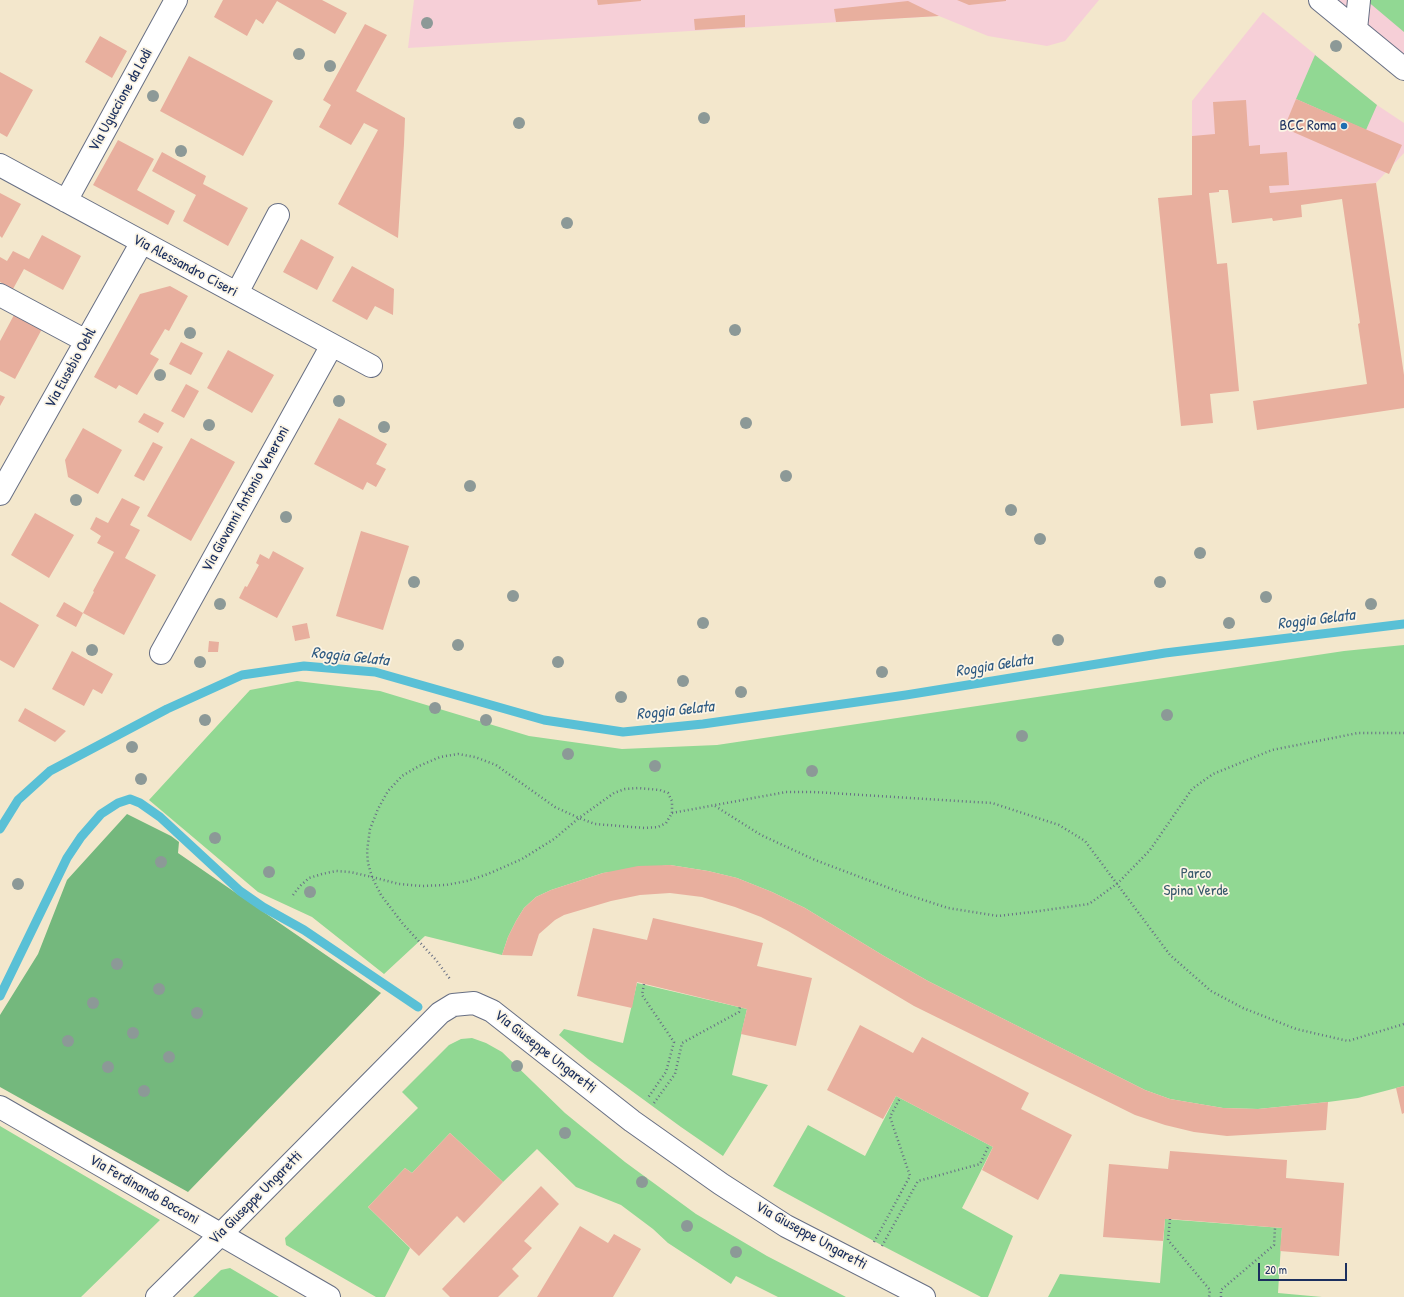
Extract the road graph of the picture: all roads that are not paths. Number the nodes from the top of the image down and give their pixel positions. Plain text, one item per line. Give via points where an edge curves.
1 (176, 0) edge
2 (1320, 0) edge
3 (1359, 0) edge
4 (1356, 29) junction
5 (1404, 69) edge
6 (0, 165) edge
7 (66, 201) junction
8 (278, 215) dead end
9 (142, 242) junction
10 (237, 293) junction
11 (0, 295) edge
12 (86, 341) junction
13 (332, 345) junction
14 (371, 366) dead end
15 (0, 494) edge
16 (161, 653) dead end
17 (0, 1107) edge
18 (221, 1234) junction
19 (157, 1297) edge
20 (329, 1297) edge
21 (924, 1297) edge

1 - 7 street, Via Uguccione da Lodi
2 - 4 street
3 - 4 street
4 - 5 street
6 - 7 street, Via Alessandro Ciseri
7 - 9 street, Via Alessandro Ciseri
8 - 10 street
9 - 10 street, Via Alessandro Ciseri
9 - 12 street, Via Eusebio Oehl
10 - 13 street, Via Alessandro Ciseri
11 - 12 street
12 - 15 street, Via Eusebio Oehl
13 - 14 street, Via Alessandro Ciseri
13 - 16 street, Via Giovanni Antonio Veneroni
17 - 18 street, Via Ferdinando Bocconi
18 - 19 street, Via Giuseppe Ungaretti
18 - 20 street, Via Ferdinando Bocconi
18 - 21 street, Via Giuseppe Ungaretti via 440,1013 453,1005 474,1003 492,1011 712,1179 786,1226

